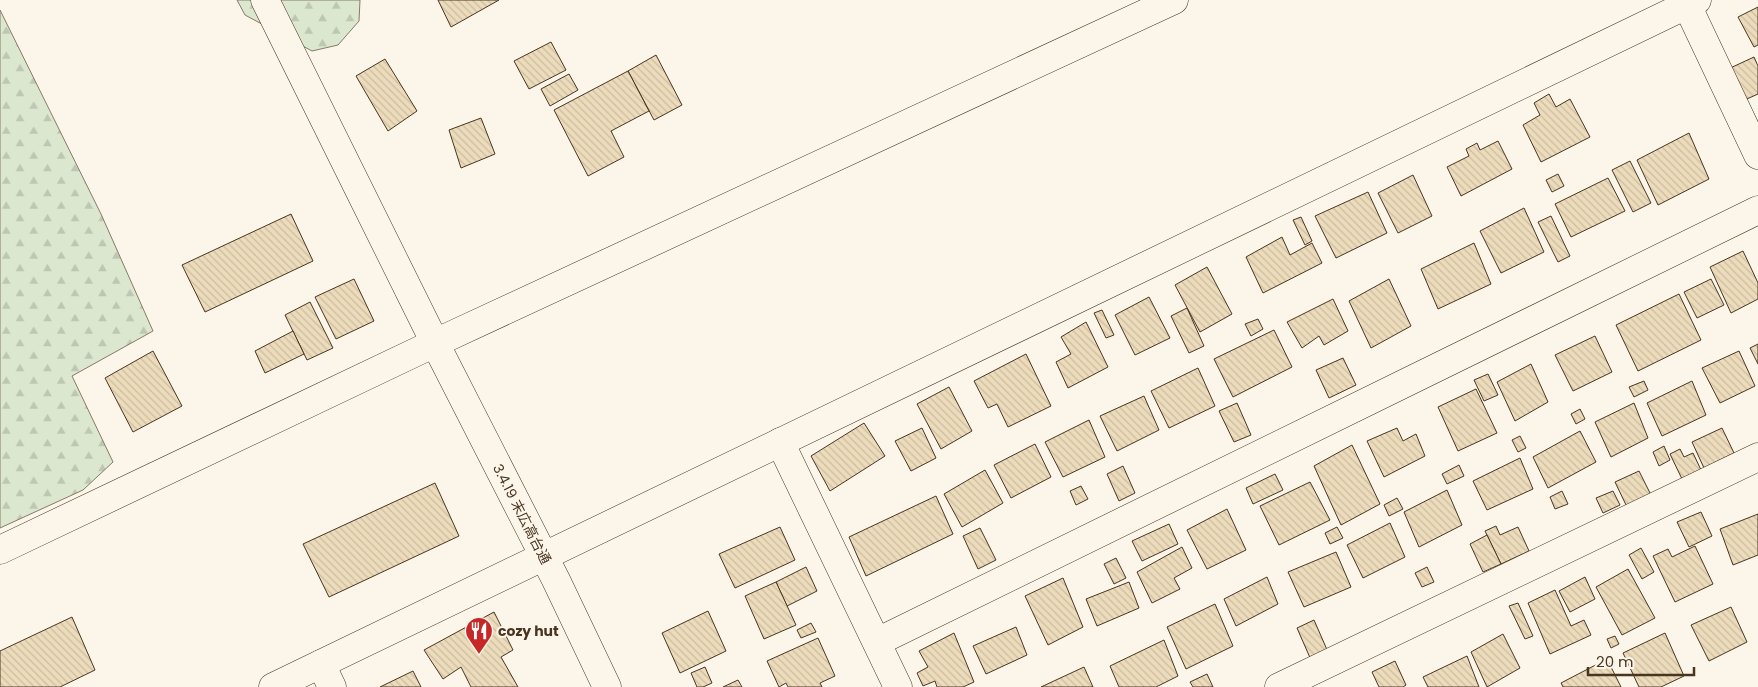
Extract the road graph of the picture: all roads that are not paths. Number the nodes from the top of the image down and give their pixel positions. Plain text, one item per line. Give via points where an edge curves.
1 (264, 0) edge
2 (1174, 0) edge
3 (1692, 2) edge
4 (1758, 155) edge
5 (1758, 210) edge
6 (435, 343) junction
7 (780, 442) junction
8 (1758, 457) edge
9 (0, 550) edge
10 (544, 556) junction
11 (877, 642) junction
12 (326, 675) edge
13 (273, 687) edge
14 (607, 687) edge
15 (898, 687) edge
16 (1279, 687) edge

1 - 6 street, 3.4.19 末広高台通
2 - 6 street
3 - 4 street
3 - 7 street
5 - 11 street
6 - 9 street
6 - 10 street, 3.4.19 末広高台通
7 - 10 street
7 - 11 street
8 - 16 street
10 - 12 street
10 - 14 street, 3.4.19 末広高台通
11 - 15 street
12 - 13 street

